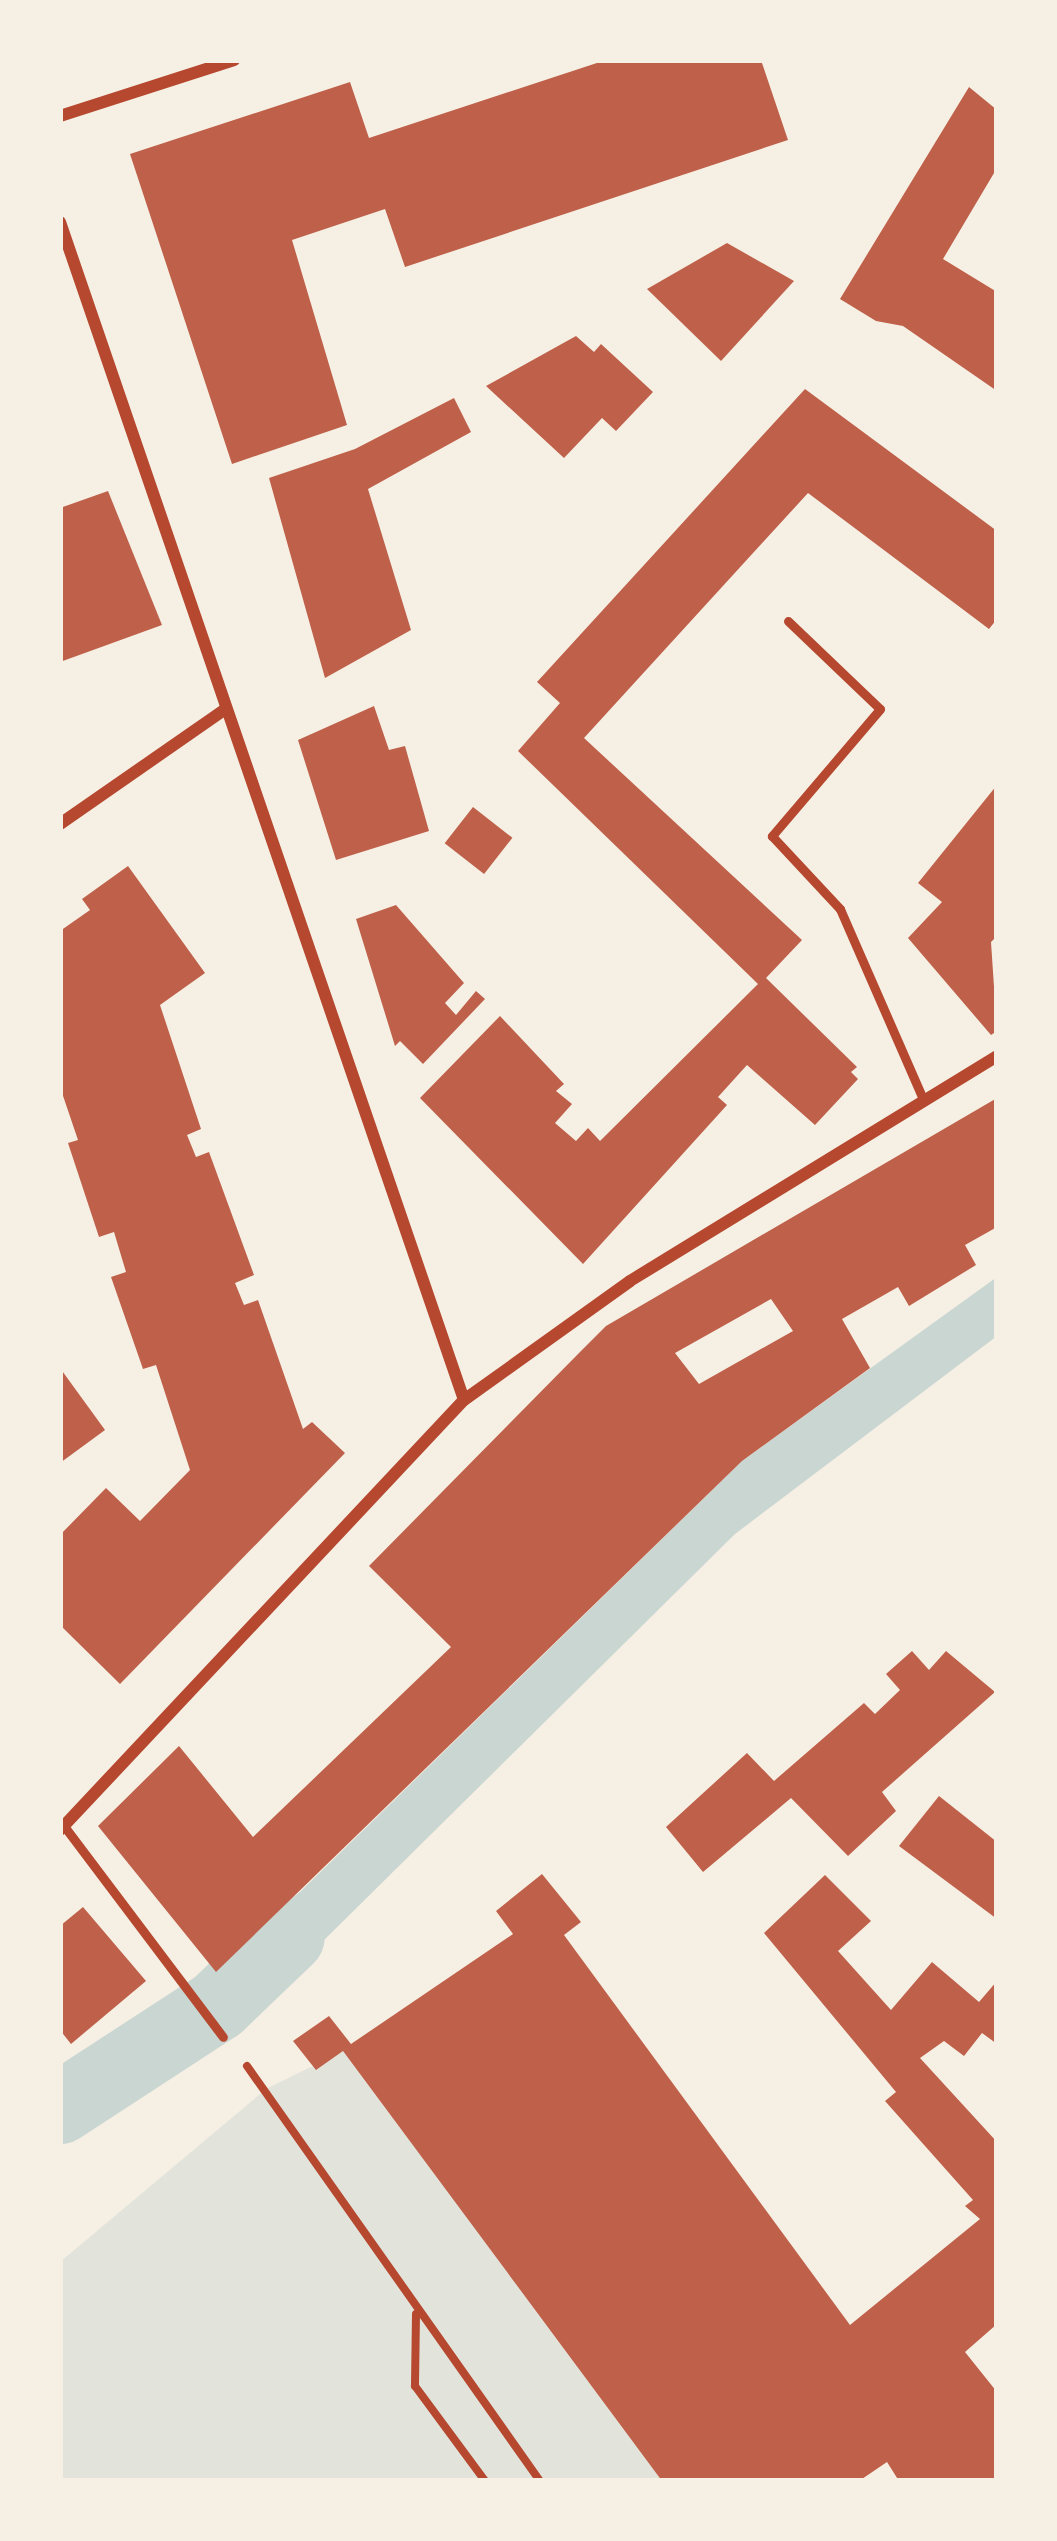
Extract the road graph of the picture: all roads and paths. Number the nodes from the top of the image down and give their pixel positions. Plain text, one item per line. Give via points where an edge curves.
1 (234, 60) edge
2 (60, 116) edge
3 (60, 222) edge
4 (788, 621) dead end
5 (224, 710) junction
6 (60, 824) edge
7 (997, 1056) edge
8 (922, 1097) junction
9 (464, 1400) junction
10 (62, 1828) edge
11 (223, 2037) joint
12 (416, 2314) junction
13 (485, 2481) edge
14 (540, 2481) edge

1 - 2 street
3 - 5 street
4 - 8 lane via 880,710 772,836 840,909
5 - 6 street
5 - 9 street
7 - 8 street
8 - 9 street via 630,1281
9 - 10 street
10 - 11 lane
11 - 12 path
12 - 13 path via 415,2386
12 - 14 path

